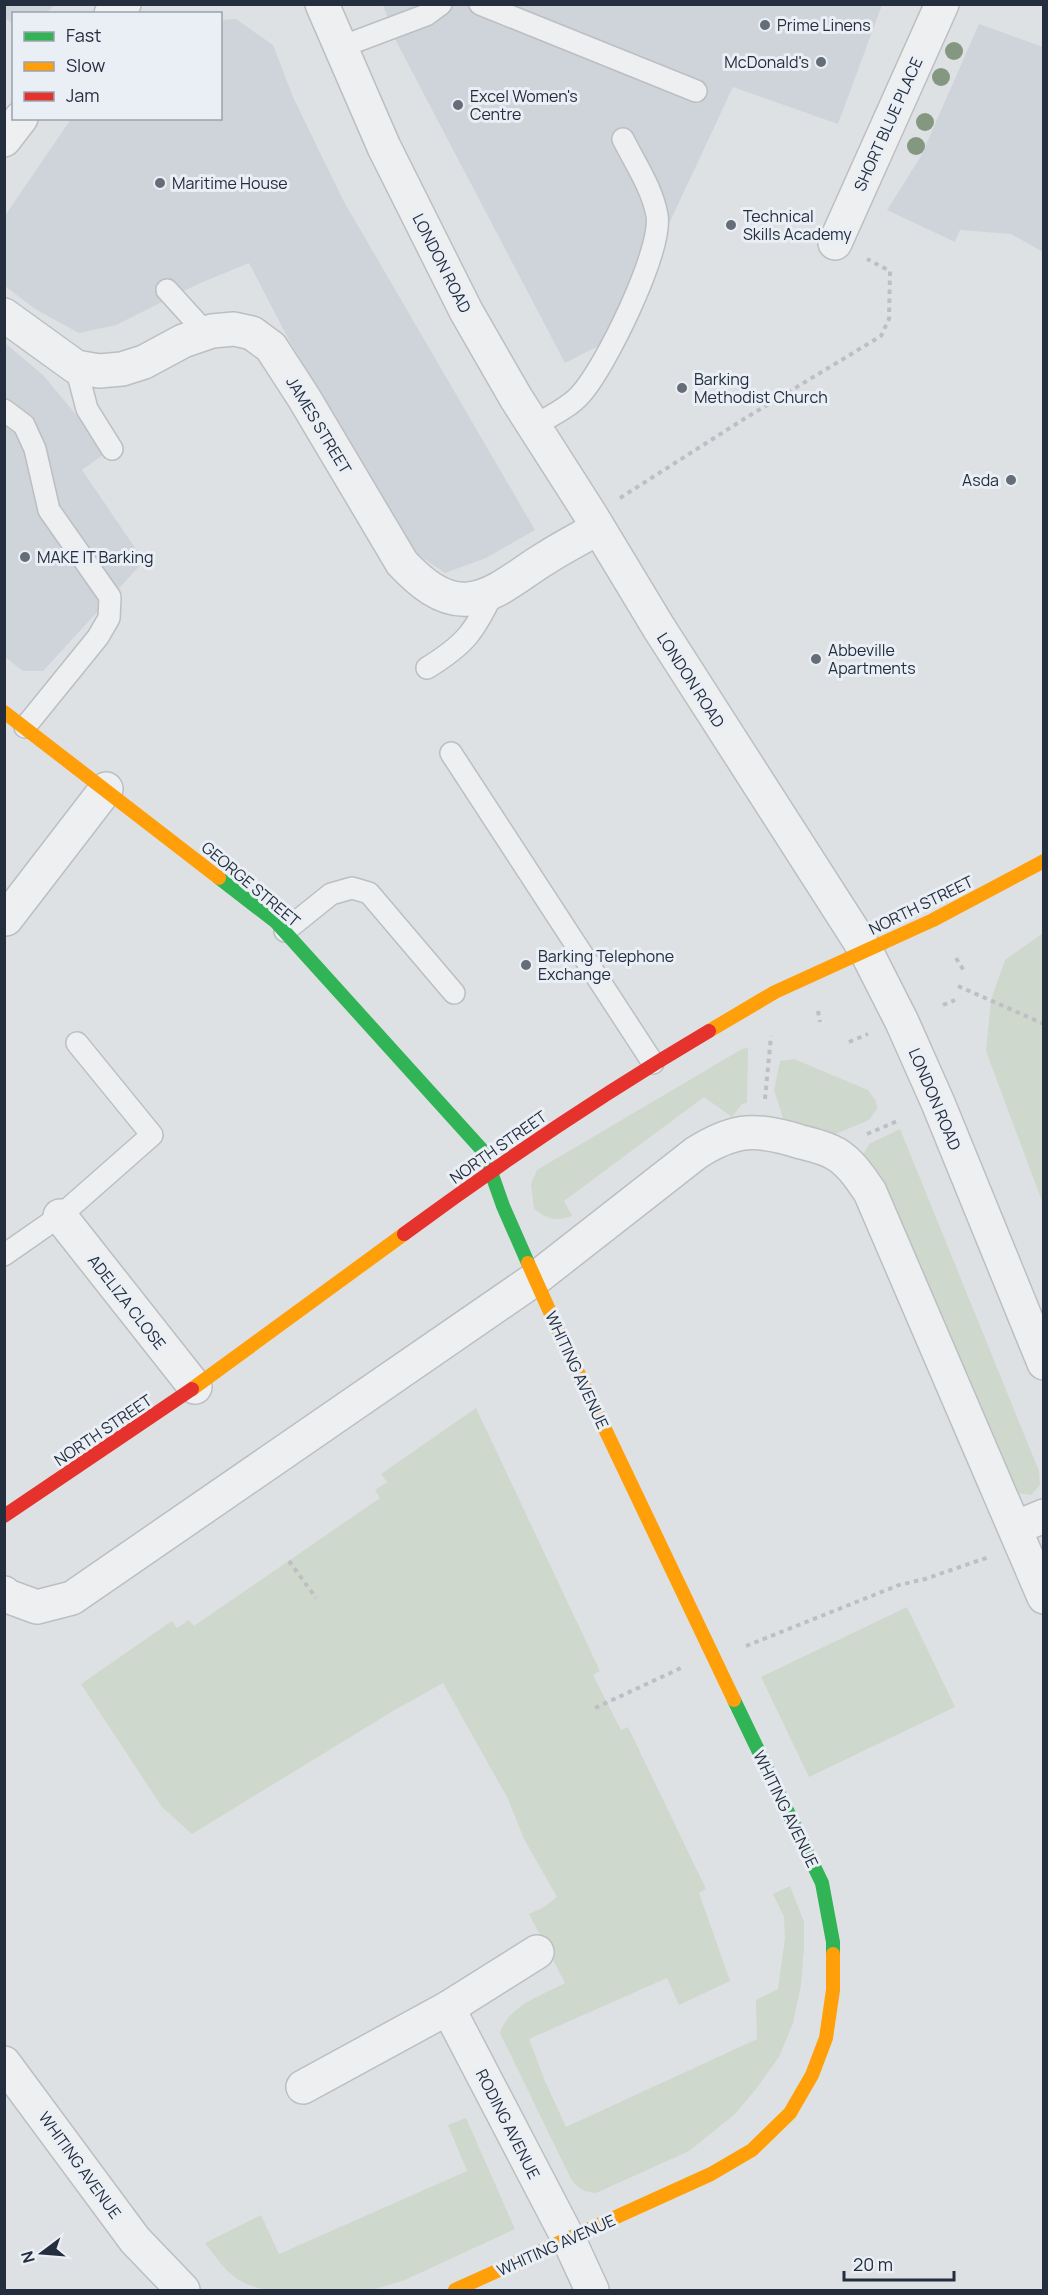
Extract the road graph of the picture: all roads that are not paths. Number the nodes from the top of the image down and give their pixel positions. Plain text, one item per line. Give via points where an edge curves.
1 (321, 4) edge
2 (441, 4) edge
3 (480, 4) edge
4 (942, 4) edge
5 (341, 47) junction
6 (696, 91) dead end
7 (19, 120) edge
8 (623, 139) dead end
9 (4, 140) edge
10 (835, 243) road end
11 (167, 290) dead end
12 (4, 315) edge
13 (206, 333) junction
14 (76, 367) junction
15 (4, 410) edge
16 (534, 426) junction
17 (112, 449) dead end
18 (595, 522) junction
19 (494, 591) junction
20 (427, 668) dead end
21 (4, 712) edge
22 (25, 728) junction
23 (451, 753) dead end
24 (106, 789) junction
25 (1044, 861) edge
26 (6, 919) dead end
27 (285, 931) junction
28 (866, 951) junction
29 (454, 993) dead end
30 (76, 1043) dead end
31 (653, 1063) junction
32 (491, 1170) junction
33 (60, 1216) junction
34 (4, 1256) edge
35 (535, 1279) junction
36 (1044, 1363) edge
37 (195, 1387) junction
38 (4, 1516) edge
39 (1029, 1522) edge
40 (4, 1593) edge
41 (1044, 1597) edge
42 (537, 1952) dead end
43 (448, 2008) junction
44 (4, 2063) edge
45 (303, 2087) dead end
46 (569, 2240) junction
47 (183, 2290) edge
48 (455, 2290) edge
49 (592, 2290) edge

1 - 5 street, LONDON ROAD
2 - 5 lane via 426,15
3 - 6 lane
4 - 10 street, SHORT BLUE PLACE
5 - 16 street, LONDON ROAD via 384,147 466,311
7 - 9 street
8 - 16 lane via 657,217 651,258 601,366 579,397
11 - 13 lane
12 - 14 street, JAMES STREET
13 - 14 street, JAMES STREET via 122,369
13 - 19 street, JAMES STREET via 234,329 252,333 271,347 402,563 420,582 445,596 468,599
14 - 17 lane via 87,409
15 - 22 lane via 24,425 35,449 49,510 110,597 109,618 98,637
16 - 18 street, LONDON ROAD
18 - 19 street, JAMES STREET
18 - 28 street, LONDON ROAD via 658,628
19 - 20 lane via 478,625 453,652
21 - 22 street, GEORGE STREET
22 - 24 street, GEORGE STREET
23 - 31 lane
24 - 26 street
24 - 27 street, GEORGE STREET
25 - 28 street, NORTH STREET
27 - 29 lane via 330,894 352,888 369,893
27 - 32 street, GEORGE STREET via 484,1152
28 - 31 street, NORTH STREET via 775,993
28 - 36 street, LONDON ROAD via 938,1102
30 - 33 lane via 152,1134
31 - 32 street, NORTH STREET
32 - 35 street, WHITING AVENUE
32 - 37 street, NORTH STREET
33 - 34 lane
33 - 37 street, ADELIZA CLOSE
35 - 39 street via 718,1139 735,1133 762,1133 837,1155 870,1192
35 - 40 street via 72,1598 37,1607
35 - 46 street, WHITING AVENUE via 822,1883 833,1942 833,1990 826,2038 812,2075 790,2113 752,2150 721,2168
37 - 38 street, NORTH STREET
39 - 41 street
42 - 43 street
43 - 45 street
43 - 46 street, RODING AVENUE
44 - 47 street, WHITING AVENUE via 135,2240
46 - 48 street, WHITING AVENUE
46 - 49 street, RODING AVENUE

